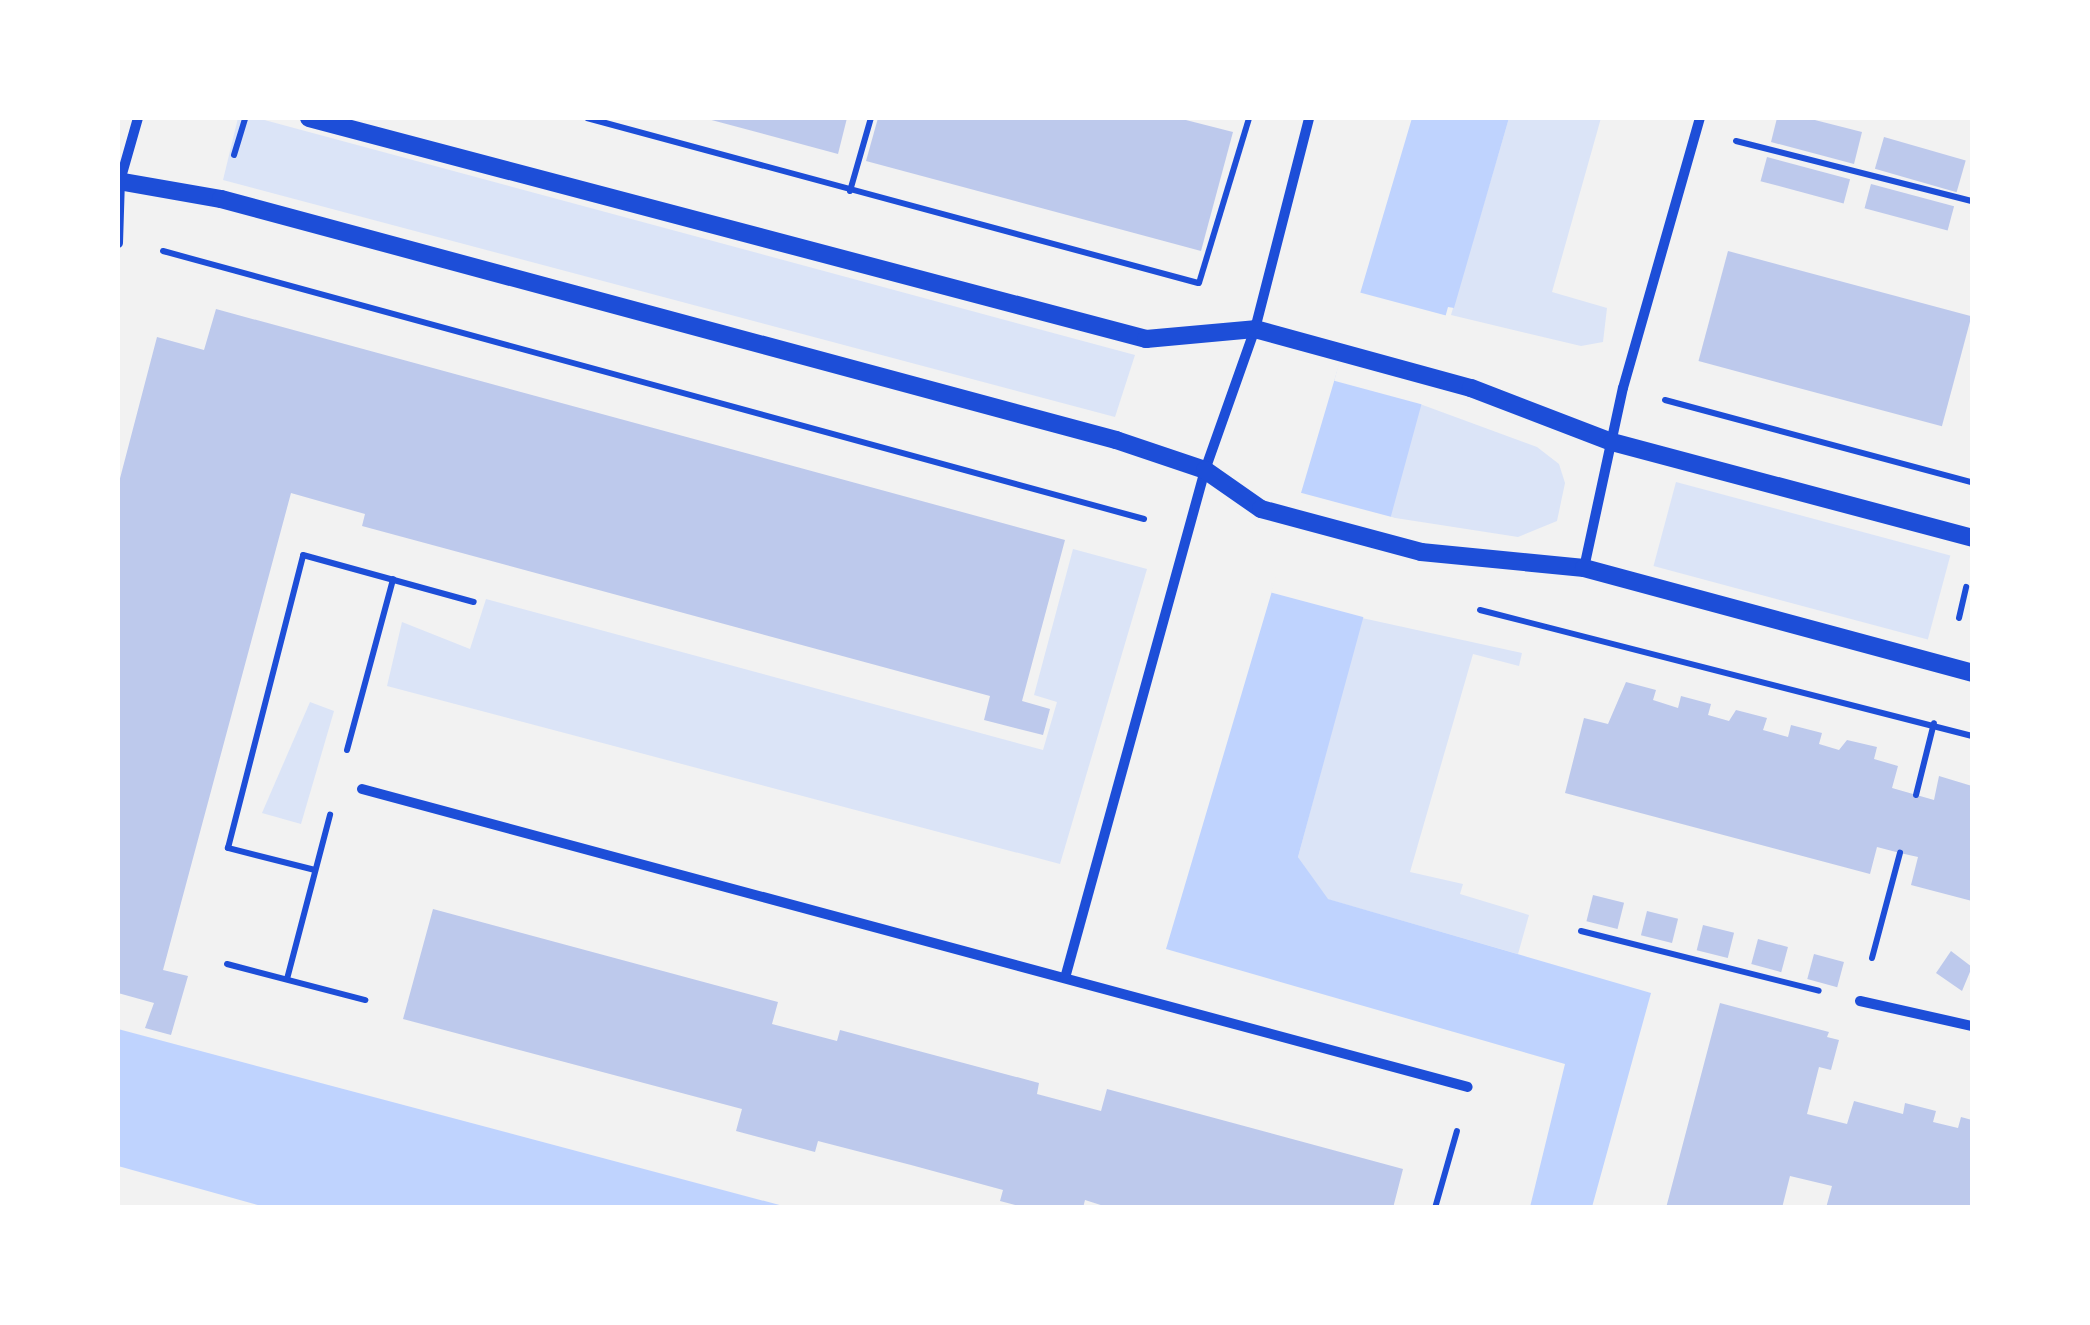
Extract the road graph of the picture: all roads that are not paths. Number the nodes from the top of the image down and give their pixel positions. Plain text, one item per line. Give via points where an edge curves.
1 (138, 118) edge
2 (309, 118) edge
3 (1308, 118) edge
4 (1700, 118) edge
5 (119, 181) edge
6 (118, 243) edge
7 (1255, 329) junction
8 (1612, 442) junction
9 (1205, 470) junction
10 (1972, 538) edge
11 (1584, 568) junction
12 (1972, 673) edge
13 (362, 789) dead end
14 (1064, 978) junction
15 (1860, 1001) road end
16 (1972, 1026) edge
17 (1468, 1086) road end

1 - 5 street
2 - 7 street via 1146,339
3 - 7 street
4 - 8 street
5 - 6 street
5 - 9 street via 258,209
7 - 8 street via 1471,388
7 - 9 street
8 - 10 street
8 - 11 street
9 - 11 street via 1261,508 1421,552
9 - 14 street
11 - 12 street
13 - 14 street
14 - 17 street
15 - 16 street

